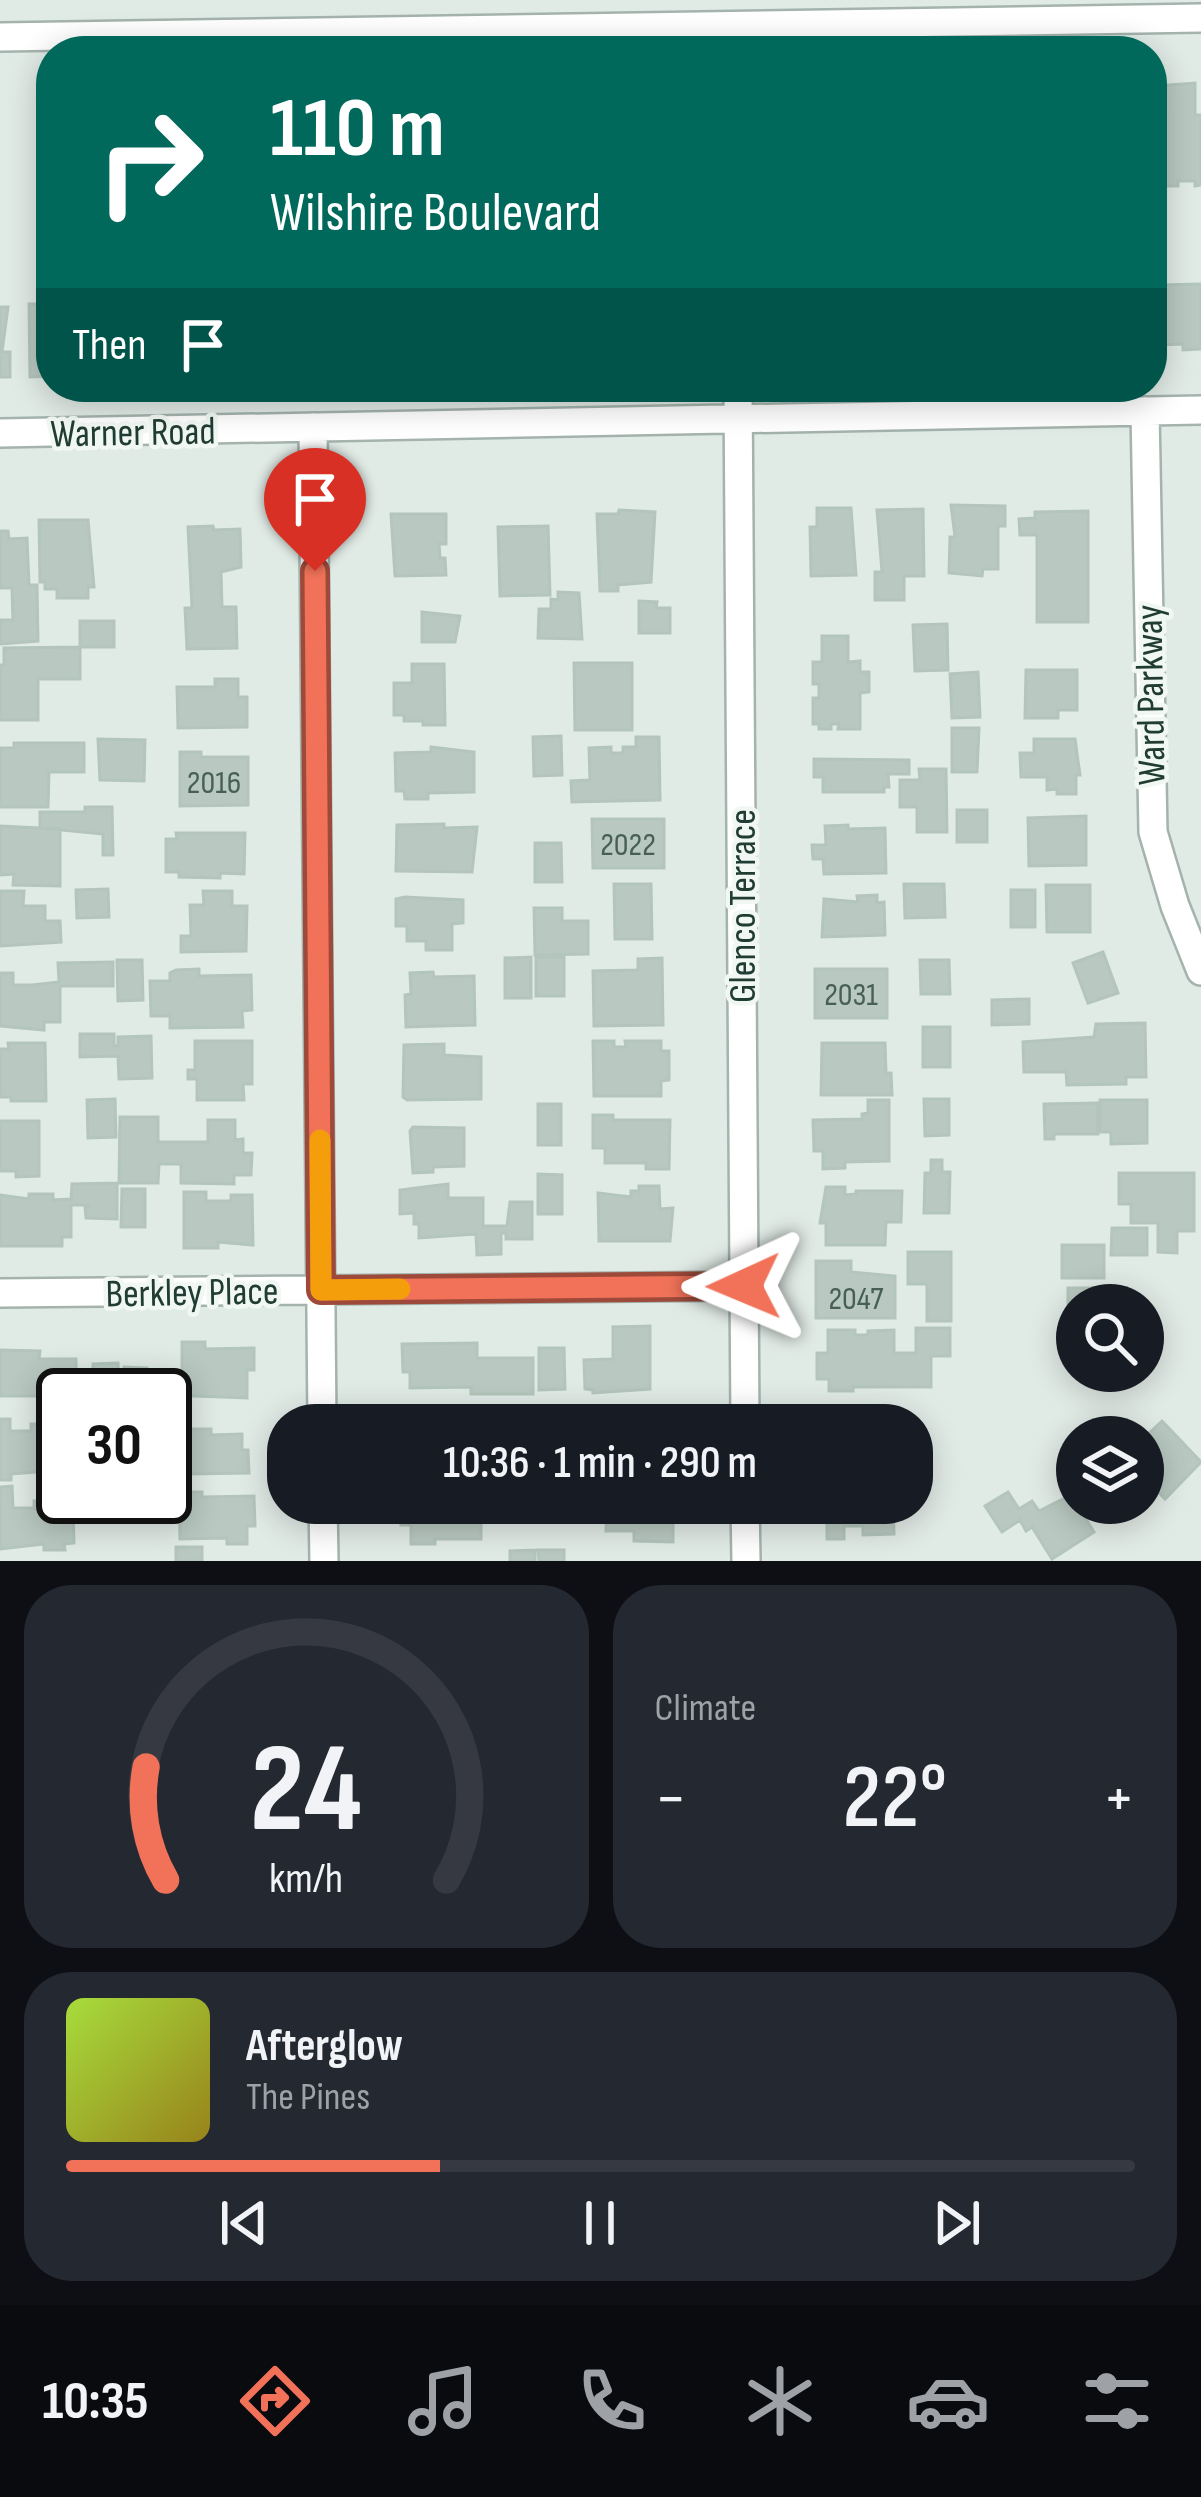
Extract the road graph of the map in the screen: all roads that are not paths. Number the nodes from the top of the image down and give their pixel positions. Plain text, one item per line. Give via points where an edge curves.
1 (1201, 18) edge
2 (782, 36) edge
3 (0, 37) edge
4 (36, 37) edge
5 (738, 402) edge
6 (1201, 410) edge
7 (1144, 411) junction
8 (738, 419) junction
9 (314, 428) junction
10 (0, 433) edge
11 (1201, 970) edge
12 (744, 1286) junction
13 (321, 1290) junction
14 (0, 1293) edge
15 (322, 1404) edge
16 (745, 1404) edge
17 (323, 1524) edge
18 (745, 1524) edge
19 (324, 1561) edge
20 (746, 1561) edge

1 - 2 street
3 - 4 street
5 - 8 street, Glenco Terrace
6 - 7 street, Warner Road
7 - 8 street, Warner Road
7 - 11 street, Ward Parkway via 1153,832
8 - 9 street, Warner Road
8 - 12 street, Glenco Terrace
9 - 10 street, Warner Road
9 - 13 street
12 - 13 street, Berkley Place
12 - 16 street, Glenco Terrace
13 - 14 street, Berkley Place
13 - 15 street
17 - 19 street
18 - 20 street

